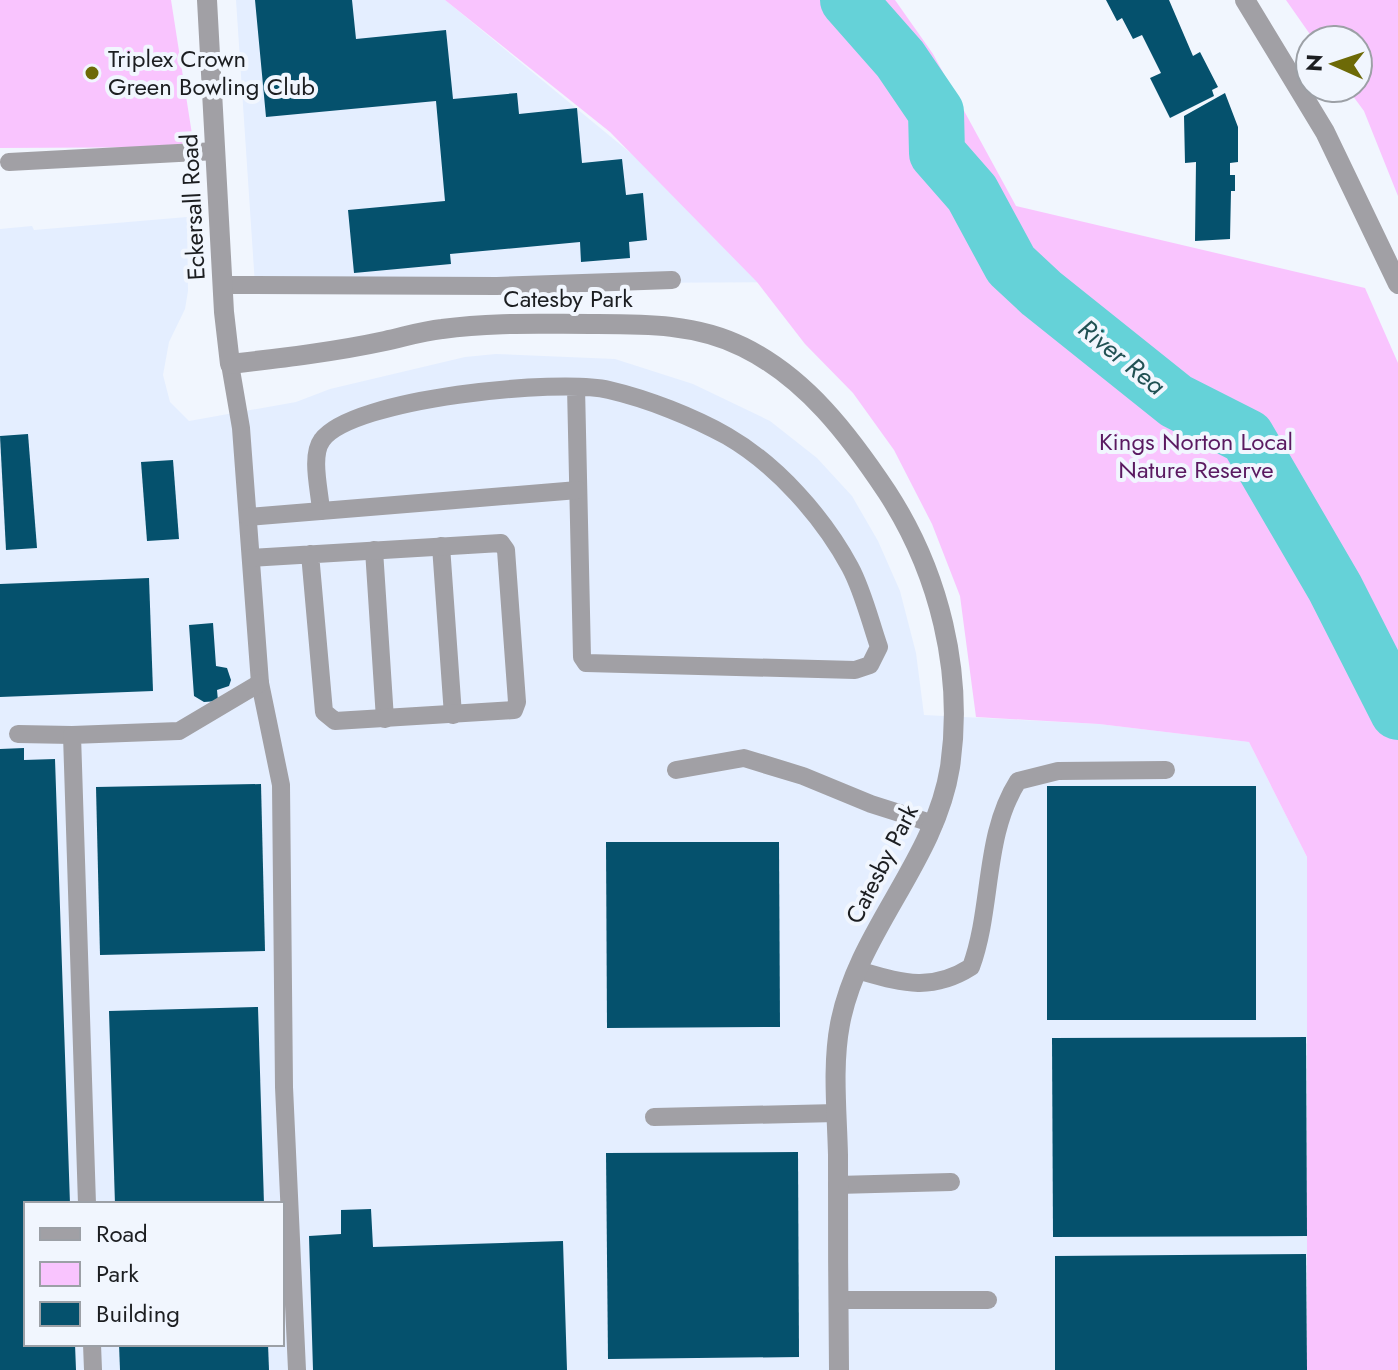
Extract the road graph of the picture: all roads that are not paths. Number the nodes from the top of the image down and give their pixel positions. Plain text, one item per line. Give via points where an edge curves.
1 (207, 0) edge
2 (1245, 0) edge
3 (216, 151) junction
4 (9, 162) dead end
5 (672, 280) dead end
6 (1398, 284) edge
7 (223, 285) junction
8 (230, 364) junction
9 (576, 387) junction
10 (578, 490) junction
11 (321, 511) junction
12 (248, 517) junction
13 (441, 546) junction
14 (374, 550) junction
15 (310, 554) junction
16 (251, 558) junction
17 (260, 683) junction
18 (453, 715) junction
19 (385, 719) junction
20 (18, 734) dead end
21 (72, 735) junction
22 (676, 770) dead end
23 (1166, 770) dead end
24 (934, 824) junction
25 (857, 970) junction
26 (837, 1113) junction
27 (654, 1117) dead end
28 (951, 1182) dead end
29 (837, 1185) junction
30 (87, 1202) edge
31 (838, 1300) junction
32 (988, 1300) dead end
33 (92, 1346) edge
34 (93, 1370) edge
35 (297, 1370) edge
36 (839, 1370) edge

1 - 3 street, Eckersall Road
2 - 6 street via 1325,132
3 - 4 lane
3 - 7 street, Eckersall Road
5 - 7 lane via 497,286
7 - 8 street, Eckersall Road
8 - 12 lane
8 - 24 street, Catesby Park via 435,329 510,324 669,326 719,337 766,360 809,394 860,452 895,505 932,585 954,695 949,772
9 - 10 lane
9 - 10 lane via 607,389 679,415 728,437 772,469 824,525 852,570 878,656 855,670 586,663
9 - 11 lane via 459,393 364,416 330,432 316,451
10 - 11 lane
11 - 12 lane
12 - 16 lane
13 - 14 lane
13 - 18 lane
13 - 18 lane via 501,543 506,550 517,702 508,713
14 - 15 lane
14 - 19 lane
15 - 16 lane
15 - 19 lane via 324,712 335,721
16 - 17 lane
17 - 21 lane via 179,731
17 - 35 lane via 281,785 284,1087
18 - 19 lane
20 - 21 lane
21 - 30 lane
22 - 24 lane via 744,758
23 - 25 lane via 1058,771 1018,781 1007,798 997,837 971,967 944,982 923,984
24 - 25 street, Catesby Park
25 - 26 street, Catesby Park via 839,1027
26 - 27 lane
26 - 29 street, Catesby Park
28 - 29 lane
29 - 31 street, Catesby Park
31 - 32 lane
31 - 36 street, Catesby Park
33 - 34 lane

